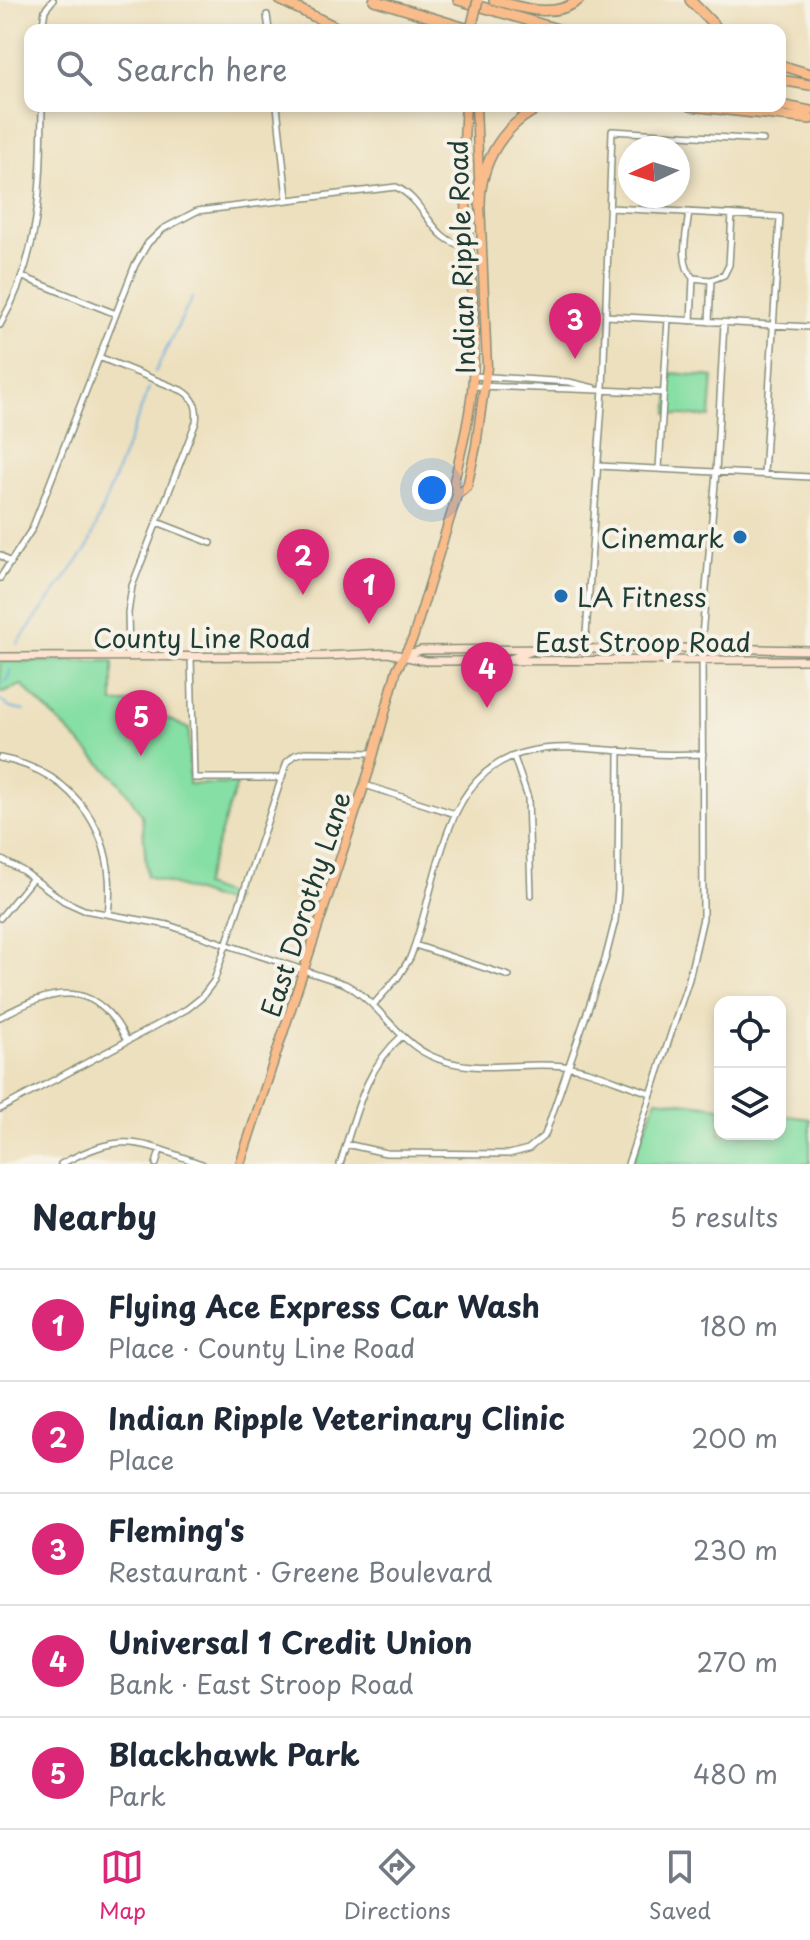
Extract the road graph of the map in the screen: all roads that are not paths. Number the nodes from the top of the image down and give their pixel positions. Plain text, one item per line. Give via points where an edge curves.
1 (53, 0) edge
2 (280, 0) edge
3 (374, 0) edge
4 (458, 0) edge
5 (478, 0) edge
6 (494, 0) edge
7 (579, 0) edge
8 (690, 0) edge
9 (45, 3) edge
10 (267, 15) dead end
11 (42, 24) edge
12 (268, 24) edge
13 (330, 24) edge
14 (461, 24) edge
15 (473, 24) edge
16 (540, 24) edge
17 (713, 24) edge
18 (786, 67) edge
19 (810, 74) edge
20 (786, 81) edge
21 (810, 85) edge
22 (786, 106) edge
23 (810, 111) edge
24 (42, 112) edge
25 (278, 112) edge
26 (466, 112) edge
27 (476, 112) edge
28 (532, 112) edge
29 (745, 112) edge
30 (810, 119) edge
31 (763, 140) dead end
32 (287, 198) junction
33 (480, 205) junction
34 (610, 208) junction
35 (689, 212) junction
36 (732, 214) junction
37 (468, 241) junction
38 (484, 265) junction
39 (23, 277) junction
40 (693, 278) junction
41 (711, 280) junction
42 (116, 314) junction
43 (606, 316) junction
44 (668, 319) junction
45 (691, 321) junction
46 (709, 322) junction
47 (724, 323) junction
48 (0, 325) edge
49 (774, 325) junction
50 (810, 327) edge
51 (99, 357) junction
52 (474, 376) junction
53 (486, 376) junction
54 (473, 386) junction
55 (484, 387) junction
56 (594, 388) junction
57 (603, 389) junction
58 (664, 393) junction
59 (598, 466) junction
60 (659, 469) junction
61 (716, 472) junction
62 (764, 474) junction
63 (810, 477) edge
64 (457, 495) junction
65 (157, 522) junction
66 (211, 543) dead end
67 (0, 555) edge
68 (11, 563) junction
69 (0, 578) edge
70 (703, 648) junction
71 (537, 649) junction
72 (585, 649) junction
73 (496, 650) junction
74 (810, 650) edge
75 (129, 656) junction
76 (404, 656) junction
77 (0, 657) edge
78 (191, 657) junction
79 (810, 660) edge
80 (508, 661) junction
81 (703, 661) junction
82 (619, 750) junction
83 (375, 753) junction
84 (703, 754) junction
85 (514, 757) junction
86 (0, 758) edge
87 (280, 778) junction
88 (365, 785) junction
89 (455, 814) junction
90 (0, 859) edge
91 (33, 878) junction
92 (531, 895) dead end
93 (108, 914) junction
94 (0, 918) edge
95 (225, 943) junction
96 (415, 945) junction
97 (305, 970) junction
98 (509, 976) dead end
99 (374, 1004) junction
100 (0, 1017) edge
101 (402, 1036) junction
102 (127, 1041) junction
103 (569, 1066) junction
104 (651, 1093) junction
105 (0, 1109) edge
106 (346, 1144) junction
107 (160, 1150) junction
108 (61, 1164) edge
109 (156, 1164) edge
110 (202, 1164) edge
111 (240, 1164) edge
112 (340, 1164) edge
113 (628, 1164) edge

1 - 9 street
2 - 13 highway
3 - 14 highway
4 - 16 highway
5 - 15 highway, bridge
6 - 7 highway via 556,11
8 - 17 highway
9 - 11 street
10 - 12 street
18 - 19 highway
20 - 21 highway
22 - 23 highway
24 - 39 street via 39,207
25 - 32 street
26 - 37 main road, Indian Ripple Road
27 - 33 main road, Indian Ripple Road
28 - 33 highway via 498,142 486,169
29 - 30 highway
31 - 34 street via 612,131
32 - 37 street via 396,187 408,194 440,236
32 - 42 street via 209,208 175,221 144,249
33 - 38 main road, Indian Ripple Road
34 - 35 street
34 - 43 street
35 - 36 street
35 - 40 street via 685,261
36 - 41 street via 729,265 724,275
36 - 49 street via 780,217
37 - 38 main road via 477,243
37 - 52 main road, Indian Ripple Road
38 - 53 main road, Indian Ripple Road
39 - 42 street
39 - 48 street
40 - 41 street
40 - 45 street
41 - 46 street
42 - 51 street
43 - 44 street
43 - 57 street
44 - 45 street
44 - 58 street
45 - 46 street
46 - 47 street
47 - 49 street
47 - 61 street
49 - 50 street
49 - 62 street
51 - 65 street via 183,391 196,405 196,422
51 - 68 street via 32,529
52 - 53 street
52 - 54 main road, Indian Ripple Road
53 - 55 main road, Indian Ripple Road
53 - 56 street
54 - 55 street
54 - 64 main road, Indian Ripple Road via 454,481
55 - 56 street
55 - 64 main road, Indian Ripple Road via 467,487
56 - 57 street
57 - 58 street
57 - 59 street
58 - 60 street
59 - 60 street
59 - 72 street
60 - 61 street
61 - 62 street
61 - 70 street
62 - 63 street
64 - 76 main road, Indian Ripple Road
65 - 66 street
65 - 75 street via 131,594
67 - 68 street
68 - 69 street
70 - 72 main road, East Stroop Road
70 - 74 main road, East Stroop Road
70 - 81 street
71 - 72 main road, East Stroop Road
71 - 73 main road, East Stroop Road
71 - 80 main road
73 - 76 main road, East Stroop Road via 421,650
73 - 80 main road
75 - 77 main road, County Line Road
75 - 78 main road, County Line Road
76 - 78 main road, County Line Road
76 - 80 main road, East Stroop Road
76 - 83 main road, East Dorothy Lane
78 - 87 street via 194,778
79 - 81 main road, East Stroop Road
80 - 81 main road, East Stroop Road
81 - 84 street
82 - 84 street
82 - 85 street via 554,746
82 - 103 street via 615,921
83 - 87 street via 298,753 286,762
83 - 88 main road, East Dorothy Lane
84 - 104 street via 703,918
85 - 89 street via 479,780
85 - 92 street via 528,798
86 - 93 street via 48,775 88,813 107,857
87 - 95 street
88 - 89 street
88 - 97 main road, East Dorothy Lane
89 - 96 street
90 - 91 street
91 - 93 street via 74,906
91 - 94 street
93 - 95 street via 150,920
95 - 97 street
95 - 102 street via 214,981 201,998
96 - 98 street
96 - 99 street via 398,977
97 - 99 street via 345,984
97 - 111 main road, East Dorothy Lane
99 - 101 street
100 - 102 street via 43,996 78,995 107,1011
101 - 103 street via 452,1063
101 - 106 street via 370,1075
102 - 105 street
103 - 104 street
103 - 106 street via 549,1129 528,1149 509,1154 386,1153
104 - 113 street
106 - 112 street
107 - 108 street via 107,1143
107 - 109 street
107 - 110 street

